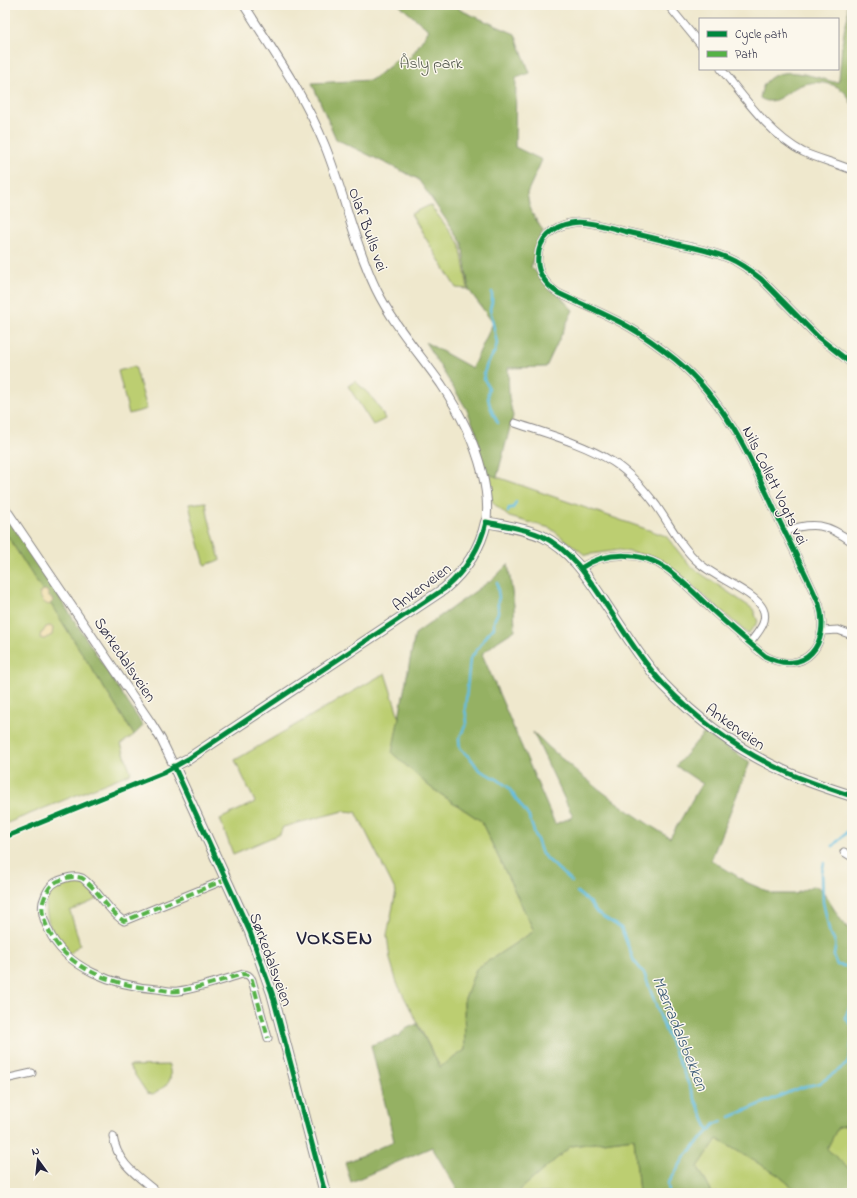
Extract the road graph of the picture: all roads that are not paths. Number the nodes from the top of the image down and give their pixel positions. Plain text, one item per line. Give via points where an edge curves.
1 (244, 5) edge
2 (668, 5) edge
3 (699, 43) edge
4 (722, 70) edge
5 (852, 170) edge
6 (852, 364) edge
7 (515, 423) dead end
8 (477, 457) joint
9 (5, 508) edge
10 (486, 522) junction
11 (785, 532) junction
12 (852, 542) edge
13 (581, 568) junction
14 (822, 631) junction
15 (852, 634) edge
16 (750, 643) junction
17 (174, 766) junction
18 (852, 796) edge
19 (844, 852) dead end
20 (852, 857) edge
21 (227, 879) junction
22 (268, 1038) dead end
23 (32, 1073) dead end
24 (5, 1079) edge
25 (113, 1136) dead end
26 (158, 1193) edge
27 (325, 1193) edge

1 - 8 street, Olaf Bulls vei via 286,70 320,134 362,256 381,299 454,406
2 - 3 street
4 - 5 street via 760,116 784,139 810,155
6 - 11 street, Nils Collett Vogts vei via 818,337 761,279 728,258 693,247 582,222 571,222 555,228 541,244 538,265 542,276 553,290 641,335 676,360 695,378 733,427
7 - 16 street via 597,454 614,463 634,480 692,557 712,573 753,597 762,606 764,620
8 - 10 street, Ankerveien via 486,493
9 - 17 street, Sørkedalsveien via 151,723
10 - 13 main road, Ankerveien via 522,529 543,537 562,549
10 - 17 main road, Ankerveien via 482,539 471,561 444,589
11 - 12 street via 804,525 819,526 835,531
11 - 14 street, Nils Collett Vogts vei via 819,604
13 - 16 street, Nils Collett Vogts vei via 593,560 616,556 637,557 653,562 679,579
13 - 18 main road, Ankerveien via 645,662 664,684 704,720 740,747 772,765 810,782
14 - 15 street via 838,630
14 - 16 street, Nils Collett Vogts vei via 814,651 805,658 792,662 771,659
17 - 21 main road, Sørkedalsveien
19 - 20 street
21 - 22 street, Sørkedalsveien via 124,920 118,918 83,878 70,876 54,883 46,892 42,911 57,946 93,973 122,984 177,991 247,974 252,980
21 - 27 main road, Sørkedalsveien via 267,978
23 - 24 street
25 - 26 street via 123,1163

